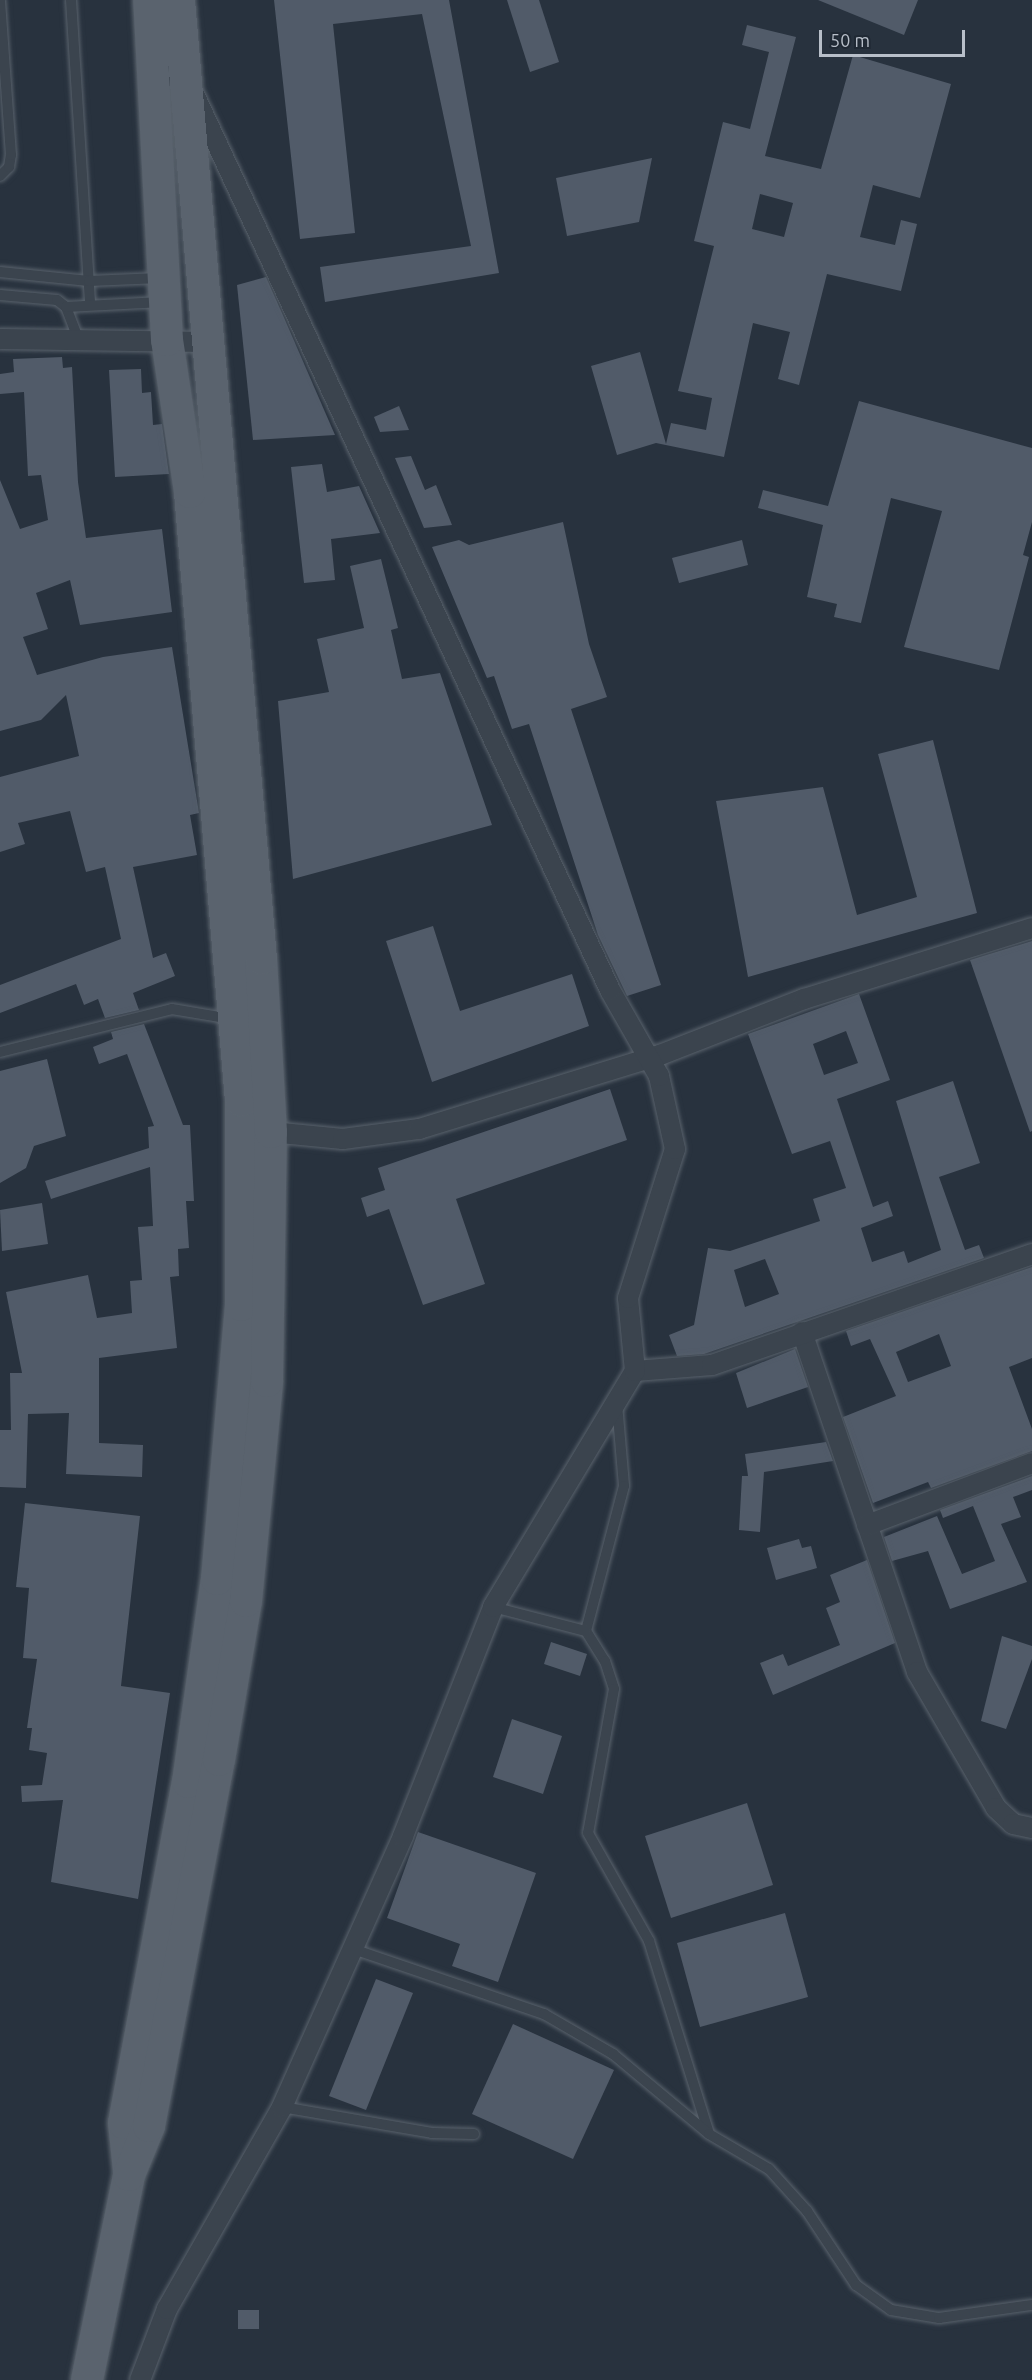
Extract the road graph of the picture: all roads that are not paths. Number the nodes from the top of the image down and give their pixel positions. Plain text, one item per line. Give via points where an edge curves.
1 (0, 0) edge
2 (71, 0) edge
3 (149, 0) edge
4 (179, 0) edge
5 (185, 75) junction
6 (154, 77) junction
7 (0, 176) edge
8 (0, 272) edge
9 (88, 281) junction
10 (164, 290) junction
11 (0, 295) edge
12 (90, 304) junction
13 (66, 307) junction
14 (78, 338) junction
15 (0, 339) edge
16 (167, 340) junction
17 (206, 342) junction
18 (222, 697) junction
19 (1032, 928) edge
20 (235, 1020) junction
21 (0, 1052) edge
22 (644, 1056) junction
23 (270, 1132) junction
24 (1032, 1254) edge
25 (802, 1332) junction
26 (635, 1371) junction
27 (617, 1401) junction
28 (1032, 1463) edge
29 (867, 1525) junction
30 (493, 1607) junction
31 (586, 1631) junction
32 (1032, 1828) edge
33 (353, 1949) junction
34 (282, 2107) junction
35 (474, 2134) dead end
36 (708, 2134) junction
37 (129, 2175) junction
38 (1032, 2305) edge
39 (87, 2380) edge
40 (140, 2380) edge

1 - 7 lane via 11,155 9,167
2 - 9 lane
3 - 6 main road
4 - 5 main road
5 - 6 street
5 - 17 main road
5 - 22 street
6 - 10 main road
8 - 9 lane
9 - 10 lane
9 - 12 lane
10 - 12 lane
10 - 16 main road
11 - 13 lane via 47,297
12 - 13 lane
13 - 14 lane
14 - 15 street
14 - 16 street
16 - 17 street
16 - 18 main road
17 - 18 main road
18 - 20 main road
18 - 23 main road via 261,959
19 - 22 street via 804,999 660,1054
20 - 21 lane via 172,1009
20 - 37 main road via 241,1101 241,1305 231,1457 188,1782 124,2123
22 - 23 street via 419,1129 343,1139
22 - 26 street via 659,1077 675,1149 628,1298
23 - 37 main road via 267,1381 246,1601 148,2126
24 - 25 street
25 - 26 street via 712,1365
25 - 29 street
26 - 27 street
27 - 30 street
27 - 31 lane via 624,1486
28 - 29 street
29 - 32 street via 917,1672 996,1808 1012,1824
30 - 31 lane
30 - 33 street
31 - 36 lane via 605,1661 614,1689 588,1833 649,1941
33 - 34 street
33 - 36 lane via 544,2014 613,2054
34 - 35 lane via 432,2133
34 - 40 street via 167,2309
36 - 38 lane via 769,2169 807,2211 855,2285 891,2310 939,2318
37 - 39 main road

